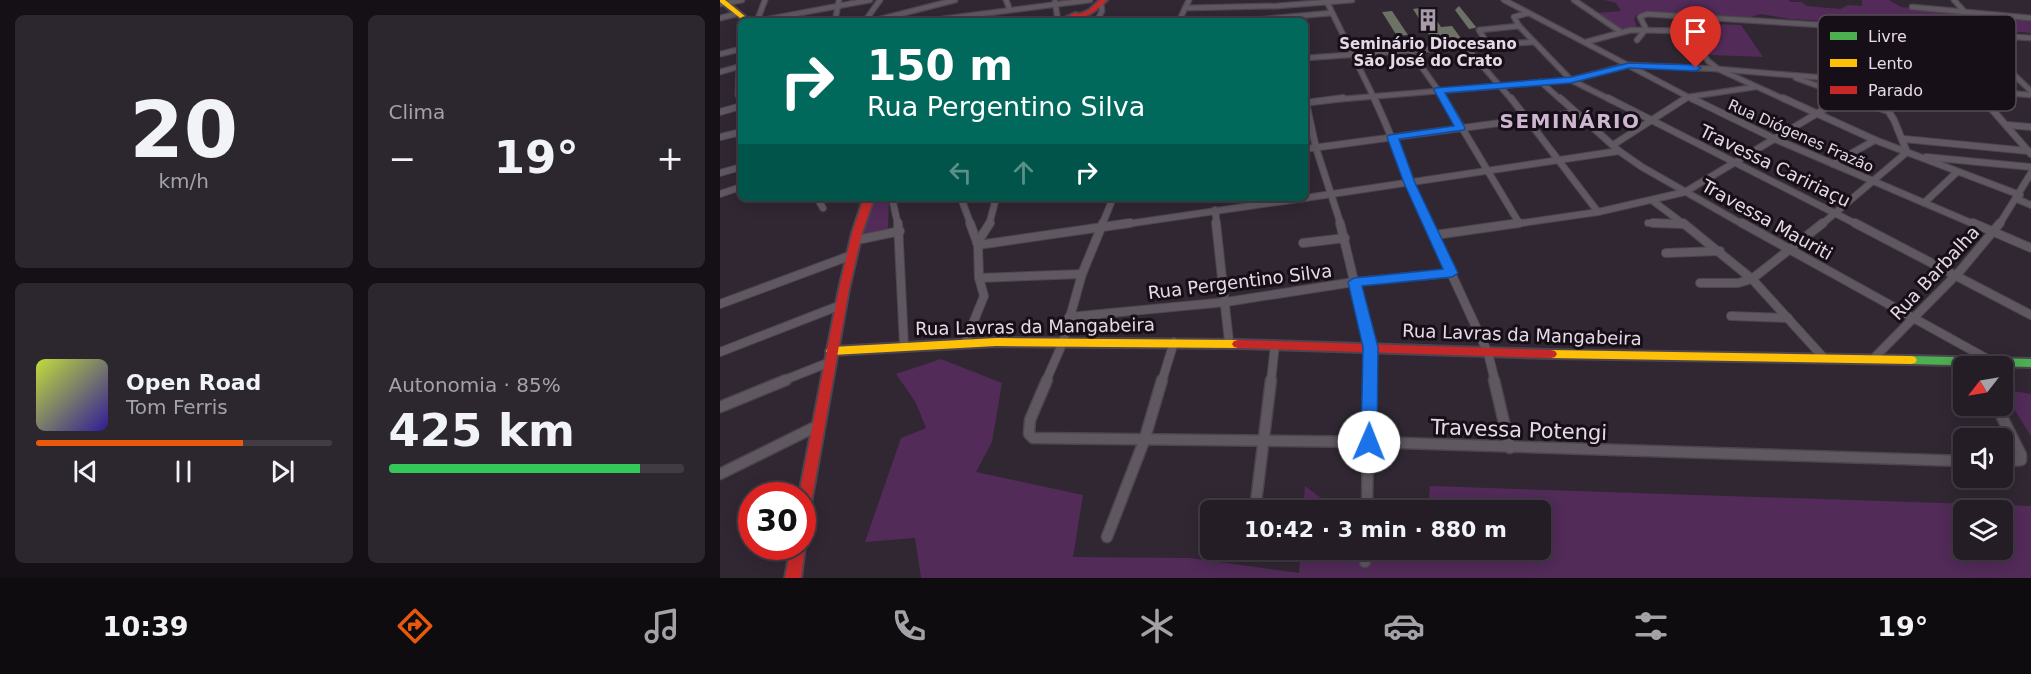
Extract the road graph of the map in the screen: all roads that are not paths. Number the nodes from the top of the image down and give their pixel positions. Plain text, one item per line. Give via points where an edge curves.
1 (742, 0) edge
2 (765, 0) edge
3 (870, 0) edge
4 (880, 0) edge
5 (920, 0) edge
6 (955, 0) edge
7 (1006, 0) edge
8 (1189, 0) edge
9 (1275, 0) edge
10 (1352, 0) edge
11 (1504, 0) edge
12 (1574, 0) edge
13 (1954, 0) edge
14 (1338, 1) edge
15 (722, 2) edge
16 (1055, 2) edge
17 (1097, 2) edge
18 (1327, 2) junction
19 (838, 3) edge
20 (1277, 6) junction
21 (1912, 7) dead end
22 (926, 8) junction
23 (1185, 8) junction
24 (1010, 10) junction
25 (1963, 10) junction
26 (1331, 13) junction
27 (1528, 13) junction
28 (736, 14) junction
29 (1679, 15) junction
30 (2006, 15) edge
31 (2016, 16) edge
32 (720, 18) edge
33 (743, 18) edge
34 (758, 18) edge
35 (770, 18) edge
36 (836, 18) edge
37 (867, 18) edge
38 (885, 18) edge
39 (950, 18) edge
40 (1059, 18) edge
41 (1066, 18) edge
42 (1077, 18) edge
43 (1098, 18) edge
44 (1180, 18) edge
45 (1282, 18) edge
46 (1290, 18) edge
47 (2031, 18) edge
48 (1818, 24) edge
49 (1519, 26) junction
50 (1646, 29) junction
51 (1688, 31) junction
52 (1621, 32) junction
53 (1637, 40) dead end
54 (1534, 42) junction
55 (1586, 42) junction
56 (1488, 45) junction
57 (1466, 47) junction
58 (1409, 49) junction
59 (738, 50) edge
60 (1351, 53) junction
61 (720, 54) edge
62 (1308, 58) edge
63 (1629, 65) junction
64 (738, 68) edge
65 (1718, 69) junction
66 (720, 72) edge
67 (1783, 74) junction
68 (1818, 77) edge
69 (2016, 78) edge
70 (1571, 80) junction
71 (1541, 82) junction
72 (1501, 85) junction
73 (1818, 85) edge
74 (1756, 87) junction
75 (1439, 90) junction
76 (2016, 92) edge
77 (2031, 93) edge
78 (1371, 94) junction
79 (1688, 97) junction
80 (1308, 101) edge
81 (738, 107) edge
82 (1308, 110) edge
83 (1820, 111) edge
84 (1886, 111) edge
85 (1993, 111) edge
86 (720, 112) edge
87 (1574, 113) junction
88 (1817, 113) junction
89 (1526, 119) junction
90 (1649, 120) junction
91 (2007, 125) junction
92 (2031, 127) edge
93 (1460, 128) junction
94 (738, 133) edge
95 (720, 137) edge
96 (1393, 137) junction
97 (1775, 139) junction
98 (1904, 139) junction
99 (1875, 140) junction
100 (1613, 145) junction
101 (1316, 147) junction
102 (1308, 148) edge
103 (1619, 151) junction
104 (1907, 152) junction
105 (2030, 152) edge
106 (1916, 156) junction
107 (1558, 161) junction
108 (1736, 162) junction
109 (1833, 164) junction
110 (738, 167) edge
111 (2031, 167) edge
112 (1487, 171) junction
113 (1957, 172) junction
114 (720, 173) edge
115 (2031, 173) edge
116 (1874, 182) junction
117 (1410, 183) junction
118 (738, 188) edge
119 (1685, 192) junction
120 (720, 194) edge
121 (1331, 194) junction
122 (2018, 197) junction
123 (1308, 198) edge
124 (819, 201) edge
125 (868, 201) edge
126 (893, 201) edge
127 (962, 201) edge
128 (995, 201) edge
129 (1112, 201) edge
130 (1282, 201) edge
131 (1653, 201) junction
132 (1923, 203) junction
133 (2031, 205) edge
134 (823, 208) dead end
135 (1215, 210) junction
136 (1598, 212) junction
137 (1836, 213) junction
138 (1519, 223) junction
139 (1648, 223) dead end
140 (1683, 224) junction
141 (1102, 228) junction
142 (900, 231) junction
143 (1993, 233) junction
144 (1435, 235) junction
145 (1345, 238) junction
146 (857, 240) junction
147 (1303, 243) dead end
148 (978, 244) junction
149 (2031, 248) edge
150 (1789, 250) junction
151 (1720, 251) junction
152 (1666, 253) dead end
153 (852, 255) junction
154 (1452, 273) junction
155 (1082, 274) junction
156 (1958, 274) junction
157 (979, 278) junction
158 (1752, 279) junction
159 (1354, 282) junction
160 (1700, 283) dead end
161 (1226, 302) junction
162 (720, 304) edge
163 (841, 305) junction
164 (2031, 315) edge
165 (1731, 316) dead end
166 (1069, 317) junction
167 (1788, 318) junction
168 (1912, 319) junction
169 (1063, 342) junction
170 (1174, 342) junction
171 (1229, 342) junction
172 (965, 344) junction
173 (904, 345) junction
174 (1275, 345) junction
175 (1370, 347) junction
176 (720, 352) edge
177 (1488, 352) junction
178 (831, 356) junction
179 (1982, 356) edge
180 (1823, 357) junction
181 (1874, 358) junction
182 (1953, 363) edge
183 (2013, 363) edge
184 (2031, 363) edge
185 (720, 407) edge
186 (817, 426) junction
187 (2013, 438) edge
188 (1264, 440) junction
189 (1144, 441) junction
190 (1369, 442) junction
191 (1510, 448) junction
192 (1953, 461) edge
193 (2013, 462) edge
194 (720, 474) edge
195 (808, 482) edge
196 (1256, 500) edge
197 (1367, 500) edge
198 (1107, 537) dead end
199 (795, 560) edge
200 (792, 578) edge

1 - 15 street
2 - 34 street
3 - 19 street
4 - 37 street
5 - 22 street
6 - 22 street
7 - 24 street
8 - 23 street
9 - 20 street
10 - 14 street
11 - 27 street, Rua Diógenes Frazão
12 - 52 street
13 - 25 street
14 - 18 street
15 - 28 main road
16 - 17 street
16 - 24 street
16 - 40 street
17 - 41 main road
17 - 42 main road via 1091,11
17 - 43 street via 1102,11
18 - 20 street
18 - 26 street
19 - 35 street
19 - 36 street
20 - 23 street
20 - 45 street
21 - 25 street
22 - 38 street
23 - 44 street
24 - 39 street
25 - 30 street
26 - 46 street
26 - 60 street
27 - 49 street, Travessa Caririaçu via 1514,17
27 - 55 street, Rua Diógenes Frazão
28 - 32 street
28 - 33 main road
29 - 48 street
29 - 50 street via 1647,14 1640,18
29 - 51 street
31 - 47 street
49 - 54 street, Travessa Caririaçu
49 - 56 street via 1478,31
50 - 51 street
50 - 52 street
50 - 53 street
51 - 65 street via 1709,63
52 - 55 street
54 - 56 street
54 - 70 street, Travessa Caririaçu
55 - 63 street, Rua Diógenes Frazão
56 - 57 street
57 - 58 street
57 - 72 street
58 - 60 street
58 - 75 street
59 - 61 street
60 - 62 street
60 - 78 street
63 - 65 street
63 - 70 street
63 - 79 street, Rua Diógenes Frazão
64 - 66 street
65 - 67 street
65 - 74 street
67 - 68 street
67 - 73 street
69 - 77 street
70 - 71 street
70 - 90 street, Travessa Caririaçu
71 - 72 street
71 - 87 street, Travessa Mauriti
72 - 75 street
72 - 89 street
74 - 79 street
74 - 88 street
75 - 78 street
75 - 93 street
76 - 77 street
78 - 80 street
78 - 96 street
79 - 90 street
79 - 97 street, Rua Diógenes Frazão
81 - 86 street
82 - 101 street
83 - 88 street
84 - 98 street
85 - 91 street
87 - 89 street
87 - 100 street, Travessa Mauriti
88 - 97 street
88 - 99 street
89 - 93 street
89 - 107 street
90 - 100 street
90 - 108 street, Travessa Caririaçu
91 - 92 street
91 - 105 street
93 - 96 street
93 - 112 street
94 - 95 street
96 - 101 street
96 - 117 street
97 - 108 street
97 - 109 street, Rua Diógenes Frazão
98 - 104 street
98 - 105 street
99 - 104 street
99 - 109 street
100 - 103 street, Travessa Mauriti
101 - 102 street
101 - 121 street
103 - 107 street
103 - 119 street, Travessa Mauriti
104 - 106 street
104 - 116 street
106 - 111 street
106 - 113 street
107 - 112 street
107 - 136 street
108 - 119 street
108 - 137 street, Travessa Caririaçu
109 - 116 street, Rua Diógenes Frazão
110 - 114 street
112 - 117 street
112 - 138 street
113 - 122 street
113 - 132 street
115 - 122 street, Rua Barbalha
116 - 132 street, Rua Diógenes Frazão
116 - 137 street
117 - 121 street
117 - 144 street
118 - 120 street
119 - 131 street
119 - 150 street, Travessa Mauriti
121 - 123 street
121 - 145 street
122 - 133 street
122 - 143 street, Rua Barbalha
124 - 134 street
125 - 146 main road via 857,228
126 - 142 street
127 - 148 street
128 - 148 street via 986,236
129 - 141 street
130 - 135 street
131 - 136 street
131 - 140 street
132 - 143 street, Rua Diógenes Frazão
135 - 141 street
135 - 161 street
136 - 138 street
137 - 150 street
137 - 156 street, Travessa Caririaçu
138 - 144 street
139 - 140 street
140 - 151 street
141 - 148 street
141 - 155 street
142 - 146 street
142 - 173 street
143 - 149 street, Rua Diógenes Frazão
143 - 156 street, Rua Barbalha
144 - 154 street
145 - 147 street
145 - 159 street
146 - 153 main road
148 - 157 street
150 - 158 street
150 - 168 street, Travessa Mauriti
151 - 152 street
151 - 158 street
153 - 162 street
153 - 163 main road
154 - 159 street, Rua Pergentino Silva
154 - 177 street
155 - 157 street
155 - 166 street
156 - 164 street, Travessa Caririaçu
156 - 168 street, Rua Barbalha
157 - 172 street via 984,296
158 - 160 street
158 - 167 street
159 - 161 street, Rua Pergentino Silva
159 - 175 street
161 - 166 street, Rua Pergentino Silva
161 - 171 street
163 - 176 street
163 - 178 main road
165 - 167 street
166 - 169 street
167 - 180 street
168 - 179 street, Travessa Mauriti
168 - 181 street, Rua Barbalha
169 - 170 main road, Rua Lavras da Mangabeira
169 - 172 main road, Rua Lavras da Mangabeira
169 - 189 street, Travessa Potengi via 1030,420 1029,434 1038,439
170 - 171 main road, Rua Lavras da Mangabeira
170 - 189 street
171 - 174 main road, Rua Lavras da Mangabeira
172 - 173 main road, Rua Lavras da Mangabeira
173 - 178 main road, Rua Lavras da Mangabeira
174 - 175 main road, Rua Lavras da Mangabeira
174 - 188 street
175 - 177 main road, Rua Lavras da Mangabeira
175 - 190 street
177 - 180 main road, Rua Lavras da Mangabeira
177 - 191 street
178 - 185 street
178 - 186 main road
180 - 181 main road, Rua Lavras da Mangabeira
181 - 182 main road, Rua Lavras da Mangabeira
183 - 184 main road, Rua Lavras da Mangabeira
186 - 194 street
186 - 195 main road
187 - 193 street via 2021,460
188 - 189 street, Travessa Potengi
188 - 190 street, Travessa Potengi
188 - 196 street
189 - 198 street
190 - 191 street, Travessa Potengi
190 - 197 street
191 - 192 street, Travessa Potengi
199 - 200 main road

